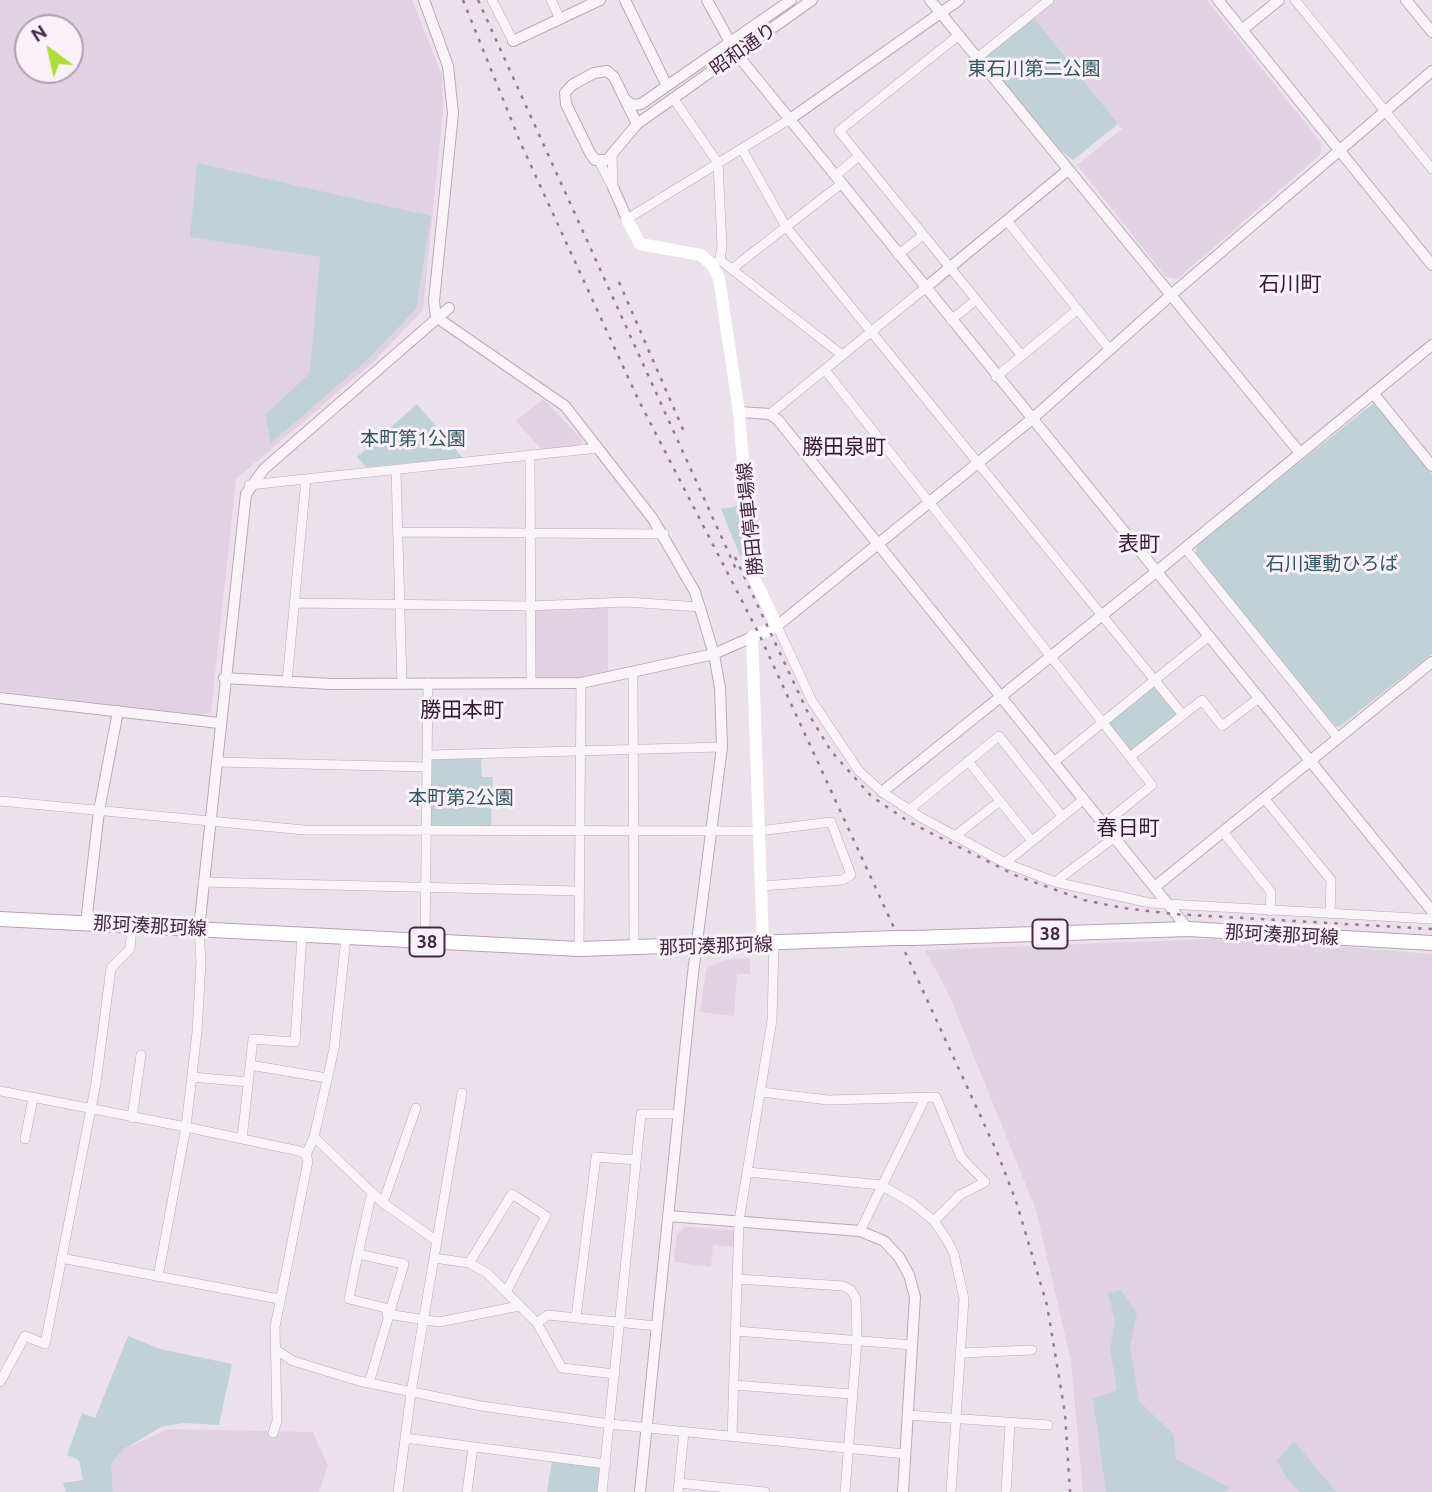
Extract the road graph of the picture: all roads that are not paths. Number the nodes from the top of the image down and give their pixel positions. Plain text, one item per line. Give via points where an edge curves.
1 (424, 0) edge
2 (492, 0) edge
3 (551, 0) edge
4 (600, 0) edge
5 (625, 0) edge
6 (707, 0) edge
7 (790, 0) edge
8 (813, 0) edge
9 (930, 0) edge
10 (959, 0) edge
11 (1049, 0) edge
12 (1218, 0) edge
13 (1279, 0) edge
14 (1295, 0) edge
15 (1406, 0) edge
16 (941, 13) junction
17 (560, 19) junction
18 (1242, 30) junction
19 (1432, 32) edge
20 (958, 35) junction
21 (513, 41) joint
22 (729, 43) junction
23 (736, 53) junction
24 (977, 58) junction
25 (1432, 71) edge
26 (667, 86) junction
27 (673, 98) junction
28 (626, 100) junction
29 (1385, 112) junction
30 (790, 119) junction
31 (637, 124) junction
32 (742, 149) junction
33 (1339, 152) junction
34 (612, 156) junction
35 (859, 156) junction
36 (599, 162) junction
37 (718, 163) junction
38 (1432, 169) edge
39 (1068, 170) junction
40 (838, 180) junction
41 (613, 187) junction
42 (628, 219) junction
43 (1007, 221) junction
44 (786, 227) junction
45 (923, 235) junction
46 (898, 255) junction
47 (716, 262) junction
48 (1432, 264) edge
49 (950, 267) junction
50 (733, 268) junction
51 (925, 288) junction
52 (1171, 295) junction
53 (976, 300) junction
54 (449, 308) dead end
55 (1077, 310) junction
56 (436, 317) junction
57 (951, 320) junction
58 (870, 332) junction
59 (1432, 345) edge
60 (1110, 350) junction
61 (842, 355) junction
62 (1022, 356) junction
63 (825, 370) junction
64 (996, 377) junction
65 (1373, 393) junction
66 (739, 412) junction
67 (770, 414) junction
68 (1032, 419) junction
69 (598, 448) junction
70 (1300, 453) junction
71 (530, 457) junction
72 (978, 463) junction
73 (1432, 466) edge
74 (396, 470) junction
75 (306, 479) junction
76 (249, 485) junction
77 (929, 503) junction
78 (399, 532) junction
79 (529, 534) junction
80 (664, 534) junction
81 (879, 544) junction
82 (1185, 548) junction
83 (1156, 572) junction
84 (294, 603) junction
85 (400, 606) junction
86 (530, 606) junction
87 (700, 607) junction
88 (1101, 617) junction
89 (777, 626) junction
90 (1209, 636) junction
91 (752, 637) junction
92 (714, 654) junction
93 (1052, 657) junction
94 (1432, 662) edge
95 (633, 673) junction
96 (224, 678) junction
97 (1153, 680) junction
98 (287, 682) junction
99 (402, 682) junction
100 (428, 683) junction
101 (531, 683) junction
102 (581, 683) junction
103 (1002, 696) junction
104 (0, 698) edge
105 (1259, 698) junction
106 (118, 711) junction
107 (1182, 715) junction
108 (1102, 722) junction
109 (219, 723) junction
110 (1338, 738) junction
111 (722, 747) junction
112 (633, 749) junction
113 (580, 750) junction
114 (428, 755) junction
115 (1130, 757) junction
116 (1310, 760) junction
117 (968, 761) junction
118 (217, 762) junction
119 (1054, 762) junction
120 (427, 767) junction
121 (882, 792) junction
122 (1264, 798) junction
123 (1084, 799) junction
124 (0, 801) edge
125 (1000, 801) junction
126 (909, 810) junction
127 (99, 811) junction
128 (1062, 816) junction
129 (210, 823) junction
130 (1104, 824) junction
131 (712, 830) junction
132 (428, 831) junction
133 (632, 831) junction
134 (759, 831) junction
135 (579, 832) junction
136 (1223, 832) junction
137 (955, 836) junction
138 (1115, 837) junction
139 (1032, 841) junction
140 (1005, 863) junction
141 (203, 882) junction
142 (1055, 882) junction
143 (762, 886) junction
144 (1156, 886) junction
145 (427, 888) junction
146 (579, 891) junction
147 (1430, 903) edge
148 (1169, 905) junction
149 (1270, 911) junction
150 (1330, 914) junction
151 (0, 919) edge
152 (1432, 919) edge
153 (86, 923) junction
154 (132, 926) junction
155 (199, 929) junction
156 (1188, 929) junction
157 (302, 936) junction
158 (346, 938) junction
159 (425, 942) junction
160 (1432, 943) edge
161 (769, 944) junction
162 (696, 947) junction
163 (634, 948) junction
164 (579, 949) junction
165 (141, 1055) dead end
166 (250, 1065) junction
167 (192, 1077) junction
168 (327, 1079) junction
169 (248, 1082) junction
170 (761, 1092) junction
171 (0, 1093) edge
172 (461, 1093) dead end
173 (33, 1098) junction
174 (925, 1098) junction
175 (416, 1108) dead end
176 (89, 1109) junction
177 (678, 1114) junction
178 (132, 1118) junction
179 (186, 1127) junction
180 (314, 1137) junction
181 (25, 1139) dead end
182 (242, 1139) junction
183 (306, 1155) junction
184 (636, 1160) junction
185 (748, 1172) junction
186 (881, 1185) junction
187 (372, 1192) junction
188 (383, 1203) junction
189 (668, 1216) junction
190 (934, 1221) junction
191 (740, 1222) junction
192 (860, 1231) junction
193 (437, 1241) junction
194 (358, 1254) junction
195 (61, 1258) junction
196 (434, 1258) junction
197 (469, 1263) junction
198 (158, 1277) junction
199 (738, 1279) junction
200 (506, 1292) junction
201 (279, 1299) junction
202 (519, 1306) junction
203 (389, 1311) junction
204 (576, 1317) junction
205 (425, 1321) junction
206 (537, 1323) junction
207 (621, 1323) junction
208 (656, 1326) junction
209 (736, 1331) junction
210 (857, 1340) junction
211 (912, 1345) junction
212 (276, 1350) junction
213 (1032, 1350) dead end
214 (962, 1353) junction
215 (615, 1374) junction
216 (0, 1381) edge
217 (369, 1383) junction
218 (734, 1385) junction
219 (411, 1393) junction
220 (852, 1394) junction
221 (907, 1415) junction
222 (957, 1419) junction
223 (1010, 1423) junction
224 (610, 1424) junction
225 (1048, 1425) dead end
226 (646, 1428) junction
227 (684, 1432) junction
228 (273, 1433) dead end
229 (732, 1437) junction
230 (405, 1438) junction
231 (473, 1447) junction
232 (849, 1449) junction
233 (905, 1454) junction
234 (606, 1464) junction
235 (679, 1488) edge
236 (398, 1492) edge
237 (467, 1492) edge
238 (603, 1492) edge
239 (640, 1492) edge
240 (765, 1492) edge
241 (845, 1492) edge
242 (903, 1492) edge
243 (951, 1492) edge
244 (1006, 1492) edge

1 - 56 street via 448,66 453,113
2 - 21 street
3 - 17 street
4 - 17 street
5 - 26 street
6 - 22 street
7 - 22 street, 昭和通り
8 - 23 street, 昭和通り
9 - 16 street
10 - 16 street
11 - 24 street
12 - 18 street
13 - 18 street
14 - 29 street
15 - 19 street
16 - 20 street
16 - 30 street
17 - 21 street
18 - 33 street
20 - 24 street
20 - 35 street via 839,131
22 - 23 street
22 - 26 street, 昭和通り
23 - 27 street, 昭和通り
23 - 30 street
24 - 39 street
25 - 29 street
26 - 28 street, 昭和通り via 641,104
27 - 31 street, 昭和通り
27 - 37 street
28 - 31 street
28 - 36 street via 607,71 594,73 565,93 590,153
29 - 33 street
29 - 38 street
30 - 32 street
30 - 40 street
31 - 34 street, 昭和通り
32 - 37 street
32 - 44 street
33 - 48 street
33 - 52 street
34 - 36 street
34 - 41 street
35 - 40 street
35 - 45 street
36 - 41 street
37 - 42 street
37 - 47 street via 722,246
39 - 43 street
39 - 52 street
40 - 44 street
40 - 46 street
41 - 42 street
42 - 47 main road via 640,244 692,252
43 - 49 street
43 - 55 street
44 - 50 street
44 - 58 street
45 - 46 street
45 - 49 street
46 - 51 street
47 - 50 street
47 - 66 main road, 勝田停車場線
49 - 51 street
49 - 53 street
50 - 61 street
51 - 57 street
51 - 58 street
52 - 60 street
52 - 70 street
53 - 57 street
53 - 62 street
54 - 56 street
55 - 60 street
55 - 62 street
56 - 69 street via 555,398
56 - 76 street
57 - 64 street
58 - 61 street
58 - 72 street
59 - 65 street
60 - 68 street
61 - 63 street
62 - 64 street
63 - 67 street
63 - 77 street
64 - 68 street
65 - 70 street
65 - 73 street
66 - 67 street
66 - 89 main road, 勝田停車場線 via 752,575
67 - 81 street
68 - 72 street
68 - 83 street
69 - 71 street
69 - 80 street
70 - 82 street
71 - 74 street
71 - 79 street
72 - 77 street
72 - 88 street
74 - 75 street
74 - 78 street
75 - 76 street
75 - 84 street
76 - 96 street
77 - 81 street
77 - 93 street
78 - 79 street
78 - 85 street
79 - 80 street
79 - 86 street
80 - 87 street
81 - 89 street
81 - 103 street
82 - 83 street
82 - 110 street
83 - 88 street
83 - 90 street
84 - 85 street
84 - 98 street
85 - 86 street
85 - 99 street
86 - 87 street via 627,602
86 - 101 street
87 - 92 street
88 - 93 street
88 - 97 street
89 - 91 main road
89 - 121 street via 828,729 848,760
90 - 97 street
90 - 105 street
91 - 92 street
91 - 134 main road
92 - 95 street
92 - 111 street
93 - 103 street
93 - 108 street
94 - 110 street
95 - 102 street
95 - 112 street
96 - 98 street
96 - 109 street
97 - 107 street
97 - 108 street
98 - 99 street
99 - 100 street
100 - 101 street
100 - 114 street
101 - 102 street
102 - 113 street
103 - 119 street
103 - 121 street
104 - 106 street
105 - 107 street via 1222,726 1202,700
105 - 116 street
106 - 109 street
106 - 127 street
107 - 115 street
108 - 115 street
108 - 119 street
109 - 118 street
110 - 116 street
111 - 112 street
111 - 131 street
112 - 113 street
112 - 133 street
113 - 114 street
113 - 135 street
114 - 120 street
115 - 130 street via 1152,785
116 - 122 street
116 - 147 street
117 - 125 street
117 - 126 street
117 - 128 street via 999,736
118 - 120 street
118 - 129 street
119 - 123 street
120 - 132 street
121 - 126 street
122 - 136 street
122 - 150 street via 1331,880
123 - 128 street
123 - 130 street
124 - 127 street
125 - 137 street
125 - 139 street
126 - 137 street
127 - 129 street
127 - 153 street
128 - 139 street
129 - 132 street via 304,830
129 - 141 street
130 - 138 street
131 - 133 street
131 - 134 street
131 - 162 street
132 - 135 street
132 - 145 street
133 - 135 street
133 - 163 street
134 - 143 main road
134 - 143 street via 831,822 851,875 842,880
135 - 146 street
136 - 144 street
136 - 149 street via 1271,891
137 - 140 street
138 - 142 street
138 - 144 street
139 - 140 street
140 - 142 street
141 - 145 street
141 - 155 street
142 - 148 street
143 - 161 main road
144 - 148 street
145 - 146 street
145 - 159 street
146 - 164 street
148 - 149 street
148 - 156 street
149 - 150 street
150 - 152 street
151 - 153 main road, 那珂湊那珂線 / 38
153 - 154 main road, 那珂湊那珂線 / 38
154 - 155 main road, 那珂湊那珂線 / 38
154 - 176 street via 130,949 111,968
155 - 157 main road, 那珂湊那珂線 / 38
155 - 167 street via 201,962
156 - 160 main road, 那珂湊那珂線 / 38
156 - 161 main road, 那珂湊那珂線 / 38, bridge
157 - 158 main road, 那珂湊那珂線 / 38
157 - 166 street via 295,1042 253,1040
158 - 159 main road, 那珂湊那珂線 / 38
158 - 168 street
159 - 164 main road, 那珂湊那珂線 / 38
161 - 162 main road, 那珂湊那珂線 / 38
161 - 170 street via 772,1020
162 - 163 main road, 那珂湊那珂線 / 38
162 - 177 street
163 - 164 main road, 那珂湊那珂線 / 38
165 - 178 street
166 - 168 street
166 - 169 street
167 - 169 street
167 - 179 street
168 - 180 street
169 - 182 street
170 - 174 street via 828,1100
170 - 185 street
171 - 173 street
172 - 193 street
173 - 176 street
173 - 181 street
174 - 186 street
174 - 190 street via 936,1097 961,1157 985,1182 960,1195
175 - 188 street
176 - 178 street
176 - 195 street
177 - 184 street via 640,1114
177 - 189 street
178 - 179 street
179 - 182 street
179 - 198 street
180 - 183 street
180 - 187 street
182 - 183 street
183 - 201 street
184 - 204 street via 596,1157
184 - 207 street
185 - 186 street
185 - 191 street
186 - 190 street
186 - 192 street
187 - 188 street
187 - 194 street
188 - 193 street
189 - 191 street
189 - 208 street
190 - 214 street via 954,1254 963,1289
191 - 192 street
191 - 199 street
192 - 211 street via 884,1241 905,1266 915,1297
193 - 196 street
194 - 203 street via 349,1299
194 - 203 street via 404,1264
195 - 198 street
195 - 216 street via 45,1344 25,1336
196 - 197 street
196 - 205 street
197 - 200 street
197 - 200 street via 512,1194 546,1216
198 - 201 street
199 - 209 street
199 - 210 street via 851,1290 856,1299
200 - 202 street
201 - 212 street
202 - 205 street via 468,1318
202 - 206 street
203 - 205 street
203 - 217 street
204 - 206 street via 548,1315
204 - 207 street
205 - 219 street
206 - 215 street via 562,1368
207 - 208 street
207 - 215 street
208 - 226 street
209 - 210 street
209 - 218 street
210 - 211 street
210 - 220 street
211 - 221 street
212 - 217 street via 293,1361
212 - 228 street via 277,1421
213 - 214 street
214 - 222 street
215 - 224 street
217 - 219 street
218 - 220 street
218 - 229 street
219 - 224 street
219 - 230 street
220 - 232 street
221 - 222 street
221 - 233 street
222 - 223 street
222 - 243 street
223 - 225 street
223 - 244 street
224 - 226 street
224 - 234 street
226 - 227 street
226 - 239 street
227 - 229 street
227 - 235 street
229 - 232 street
230 - 231 street
230 - 236 street
231 - 234 street
231 - 237 street
232 - 233 street
232 - 241 street
233 - 242 street
234 - 238 street
235 - 240 street

